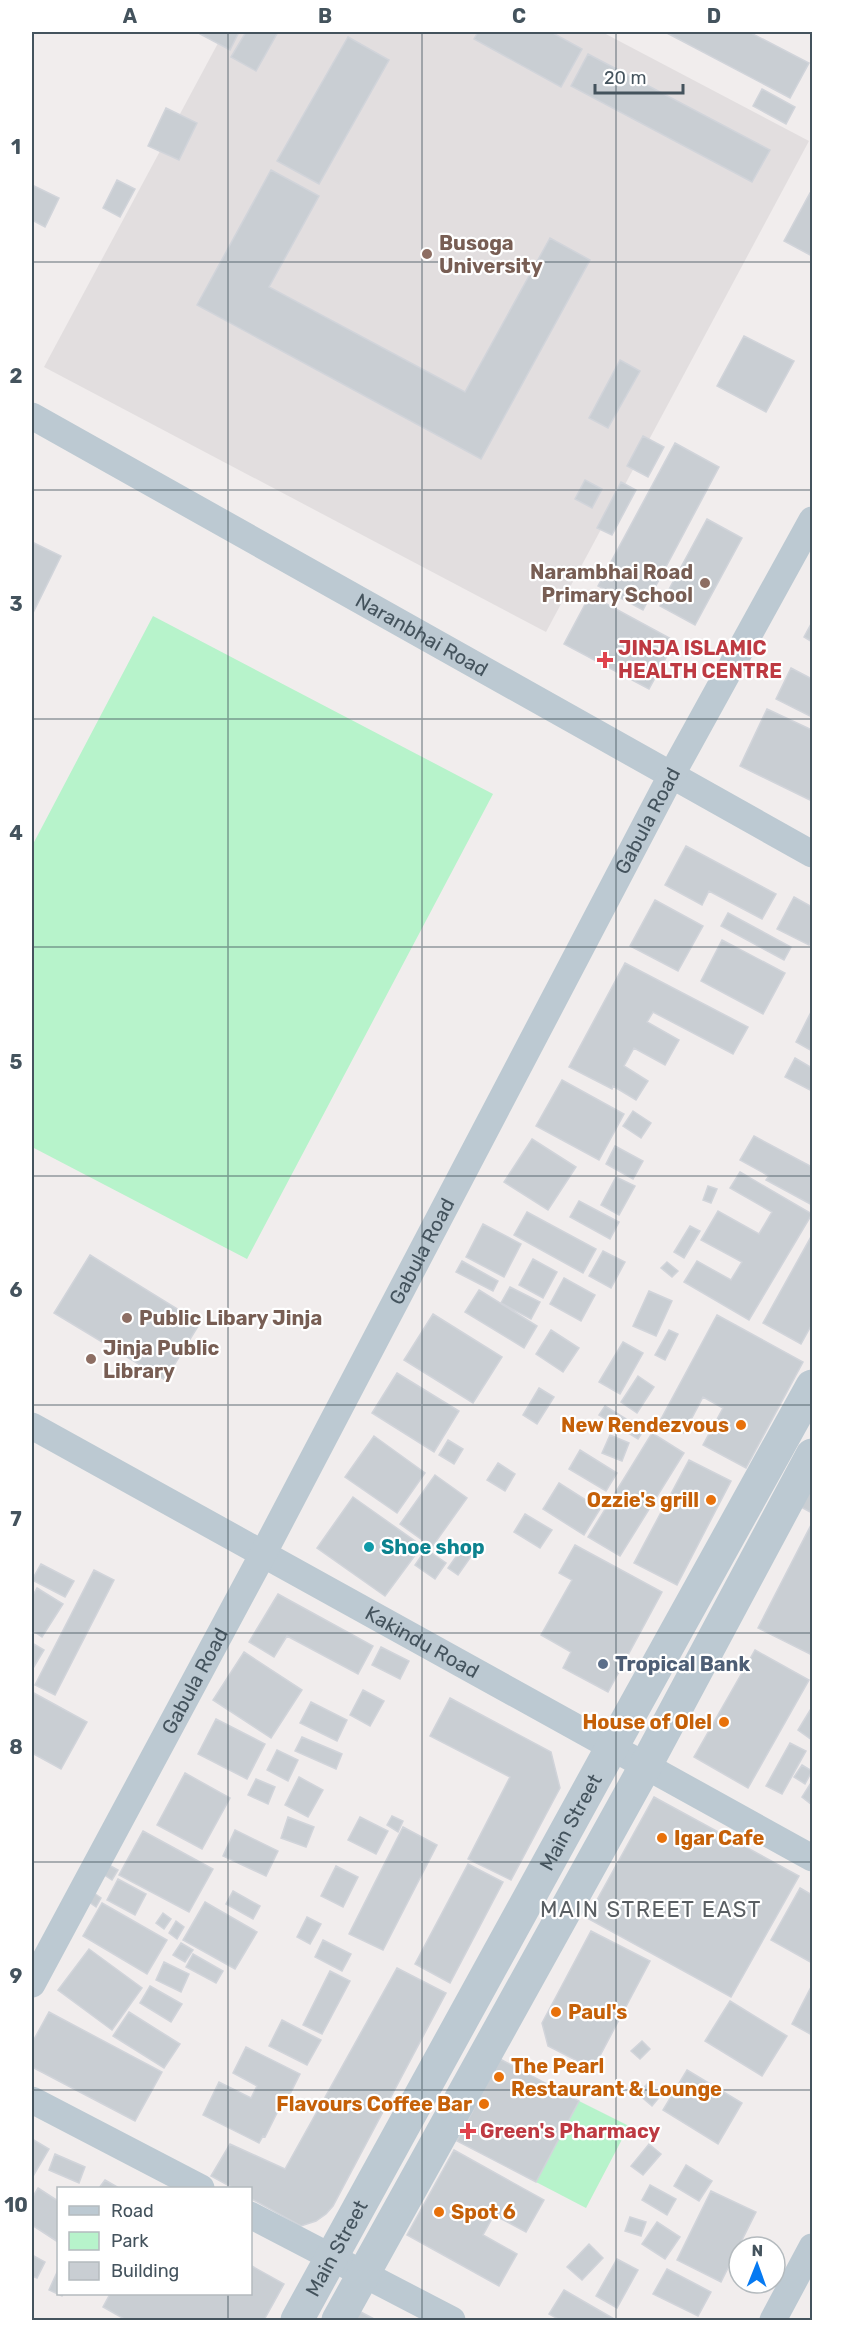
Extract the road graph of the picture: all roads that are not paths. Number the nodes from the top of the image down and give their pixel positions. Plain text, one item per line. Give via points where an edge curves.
1 (32, 416) edge
2 (813, 520) edge
3 (672, 774) junction
4 (813, 854) edge
5 (813, 1386) edge
6 (32, 1426) edge
7 (813, 1455) edge
8 (263, 1554) junction
9 (612, 1747) junction
10 (646, 1765) junction
11 (813, 1858) edge
12 (32, 1984) edge
13 (32, 2100) edge
14 (199, 2187) edge
15 (252, 2216) edge
16 (813, 2247) edge
17 (332, 2258) junction
18 (364, 2275) junction
19 (297, 2320) edge
20 (338, 2320) edge
21 (452, 2320) edge
22 (773, 2320) edge

1 - 3 street, Naranbhai Road
2 - 3 street, Gabula Road
3 - 4 street, Naranbhai Road
3 - 8 street, Gabula Road
5 - 9 street, Main Street
6 - 8 street, Kakindu Road
7 - 10 street, Main Street
8 - 9 street, Kakindu Road
8 - 12 street, Gabula Road
9 - 10 street, Kakindu Road
9 - 17 street, Main Street
10 - 11 street, Kakindu Road
10 - 18 street, Main Street
13 - 14 street
15 - 17 street
16 - 22 street
17 - 18 street
17 - 19 street, Main Street
18 - 20 street, Main Street
18 - 21 street

